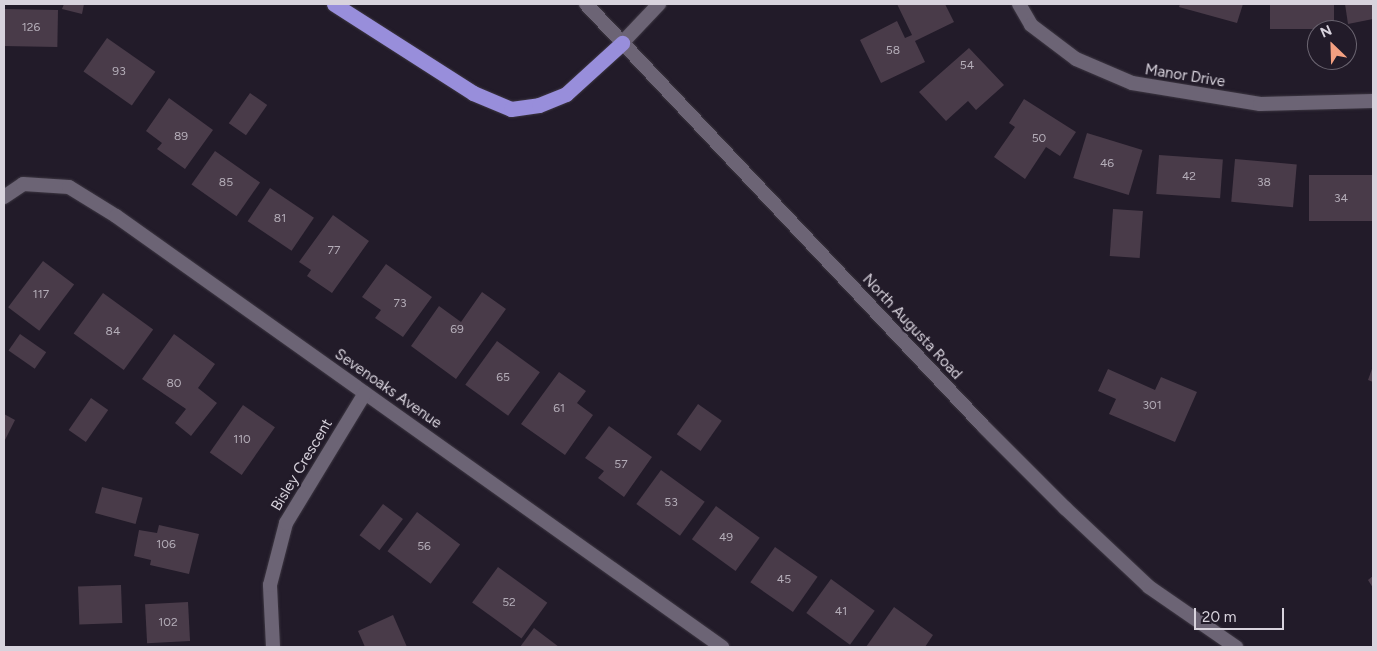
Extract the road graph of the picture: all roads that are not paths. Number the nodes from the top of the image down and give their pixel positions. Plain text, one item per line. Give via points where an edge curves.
1 (334, 4) edge
2 (586, 4) edge
3 (659, 4) edge
4 (1020, 4) edge
5 (622, 43) junction
6 (1373, 101) edge
7 (4, 197) edge
8 (365, 393) junction
9 (273, 647) edge
10 (722, 647) edge
11 (1236, 647) edge

1 - 5 highway via 473,93 511,109 539,105 566,94
2 - 5 street, North Augusta Road
3 - 5 street
4 - 6 street, Manor Drive via 1031,25 1076,59 1132,83 1260,104
5 - 11 street, North Augusta Road via 1065,508 1149,587
7 - 8 street, Sevenoaks Avenue via 24,184 69,187 116,216
8 - 9 street, Bisley Crescent via 286,523 270,585
8 - 10 street, Sevenoaks Avenue

